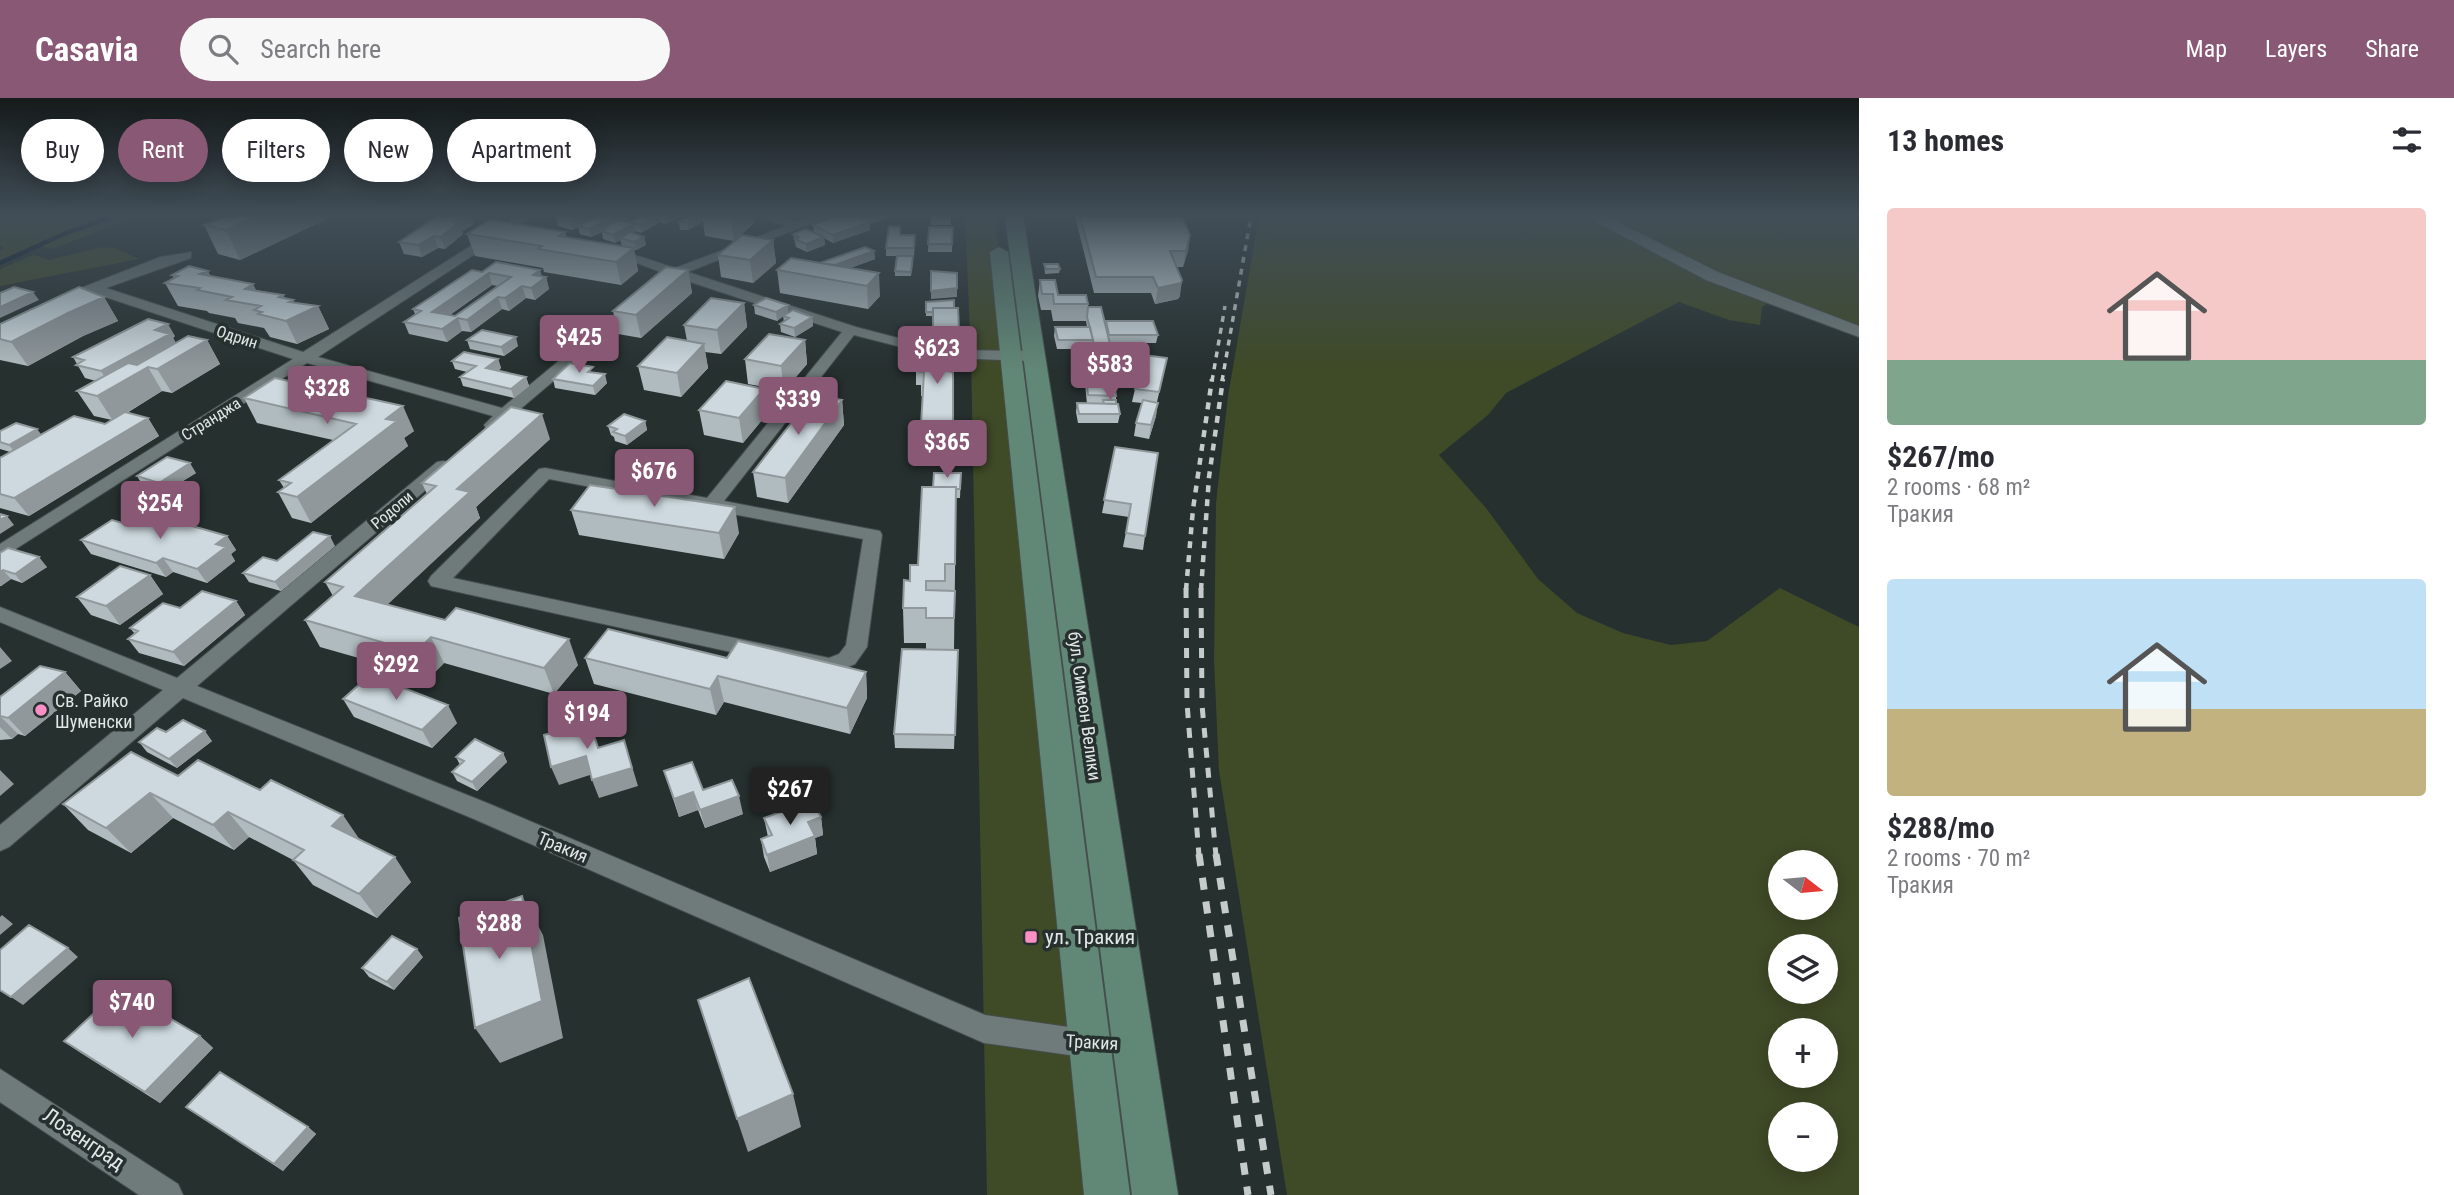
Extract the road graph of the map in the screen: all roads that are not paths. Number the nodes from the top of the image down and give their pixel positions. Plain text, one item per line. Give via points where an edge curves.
1 (151, 267) edge
2 (453, 267) edge
3 (666, 267) edge
4 (689, 267) edge
5 (1005, 267) edge
6 (1017, 267) edge
7 (1694, 267) edge
8 (679, 271) junction
9 (92, 288) junction
10 (69, 299) edge
11 (851, 330) junction
12 (1859, 332) edge
13 (1023, 356) junction
14 (306, 359) junction
15 (505, 414) junction
16 (712, 504) junction
17 (0, 553) edge
18 (0, 614) edge
19 (181, 689) junction
20 (0, 841) edge
21 (1134, 1043) junction
22 (1091, 1045) junction
23 (0, 1084) edge
24 (167, 1195) edge
25 (1107, 1195) edge
26 (1155, 1195) edge

1 - 9 street
2 - 14 street, Странджа
3 - 8 street
4 - 8 street, Родопи
5 - 13 main road, бул. Симеон Велики
6 - 13 main road, бул. Симеон Велики
7 - 12 street
8 - 11 street
8 - 15 street, Родопи
9 - 10 street
9 - 14 street, Одрин
11 - 13 street via 944,354
11 - 16 street
13 - 21 main road, бул. Симеон Велики
13 - 22 main road, бул. Симеон Велики
14 - 15 street, Одрин
14 - 17 street, Странджа
15 - 19 street, Родопи
16 - 16 street via 873,534 856,646 847,659 831,666 438,581 545,473
18 - 19 street, Тракия
19 - 20 street, Родопи
19 - 22 street, Тракия via 483,812 984,1029
21 - 22 street, Тракия
21 - 26 main road, бул. Симеон Велики
22 - 25 main road, бул. Симеон Велики
23 - 24 street, Лозенград

